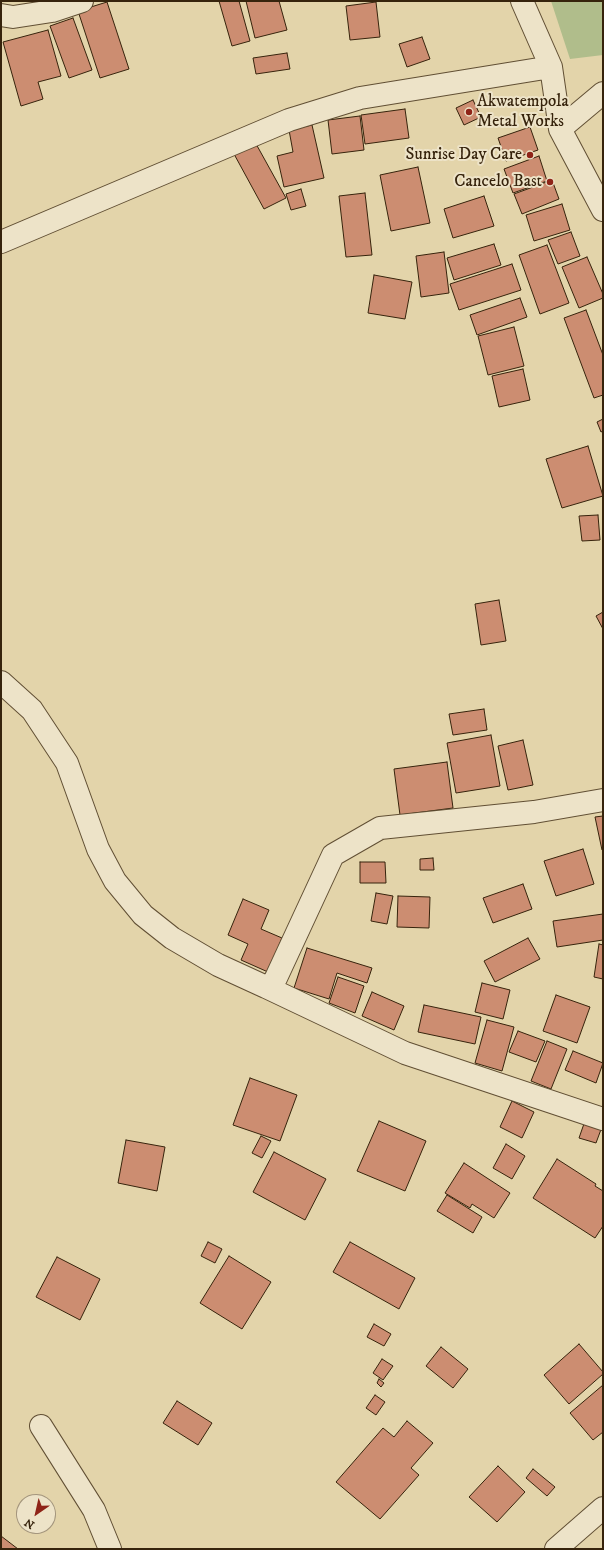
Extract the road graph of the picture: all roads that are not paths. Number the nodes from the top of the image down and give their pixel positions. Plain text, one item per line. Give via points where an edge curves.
1 (82, 1) edge
2 (522, 1) edge
3 (1, 15) edge
4 (552, 67) junction
5 (603, 93) edge
6 (560, 129) junction
7 (603, 210) edge
8 (1, 242) edge
9 (1, 682) edge
10 (603, 800) edge
11 (266, 987) junction
12 (603, 1119) edge
13 (40, 1426) dead end
14 (603, 1508) edge
15 (110, 1549) edge
16 (556, 1549) edge

1 - 3 street via 52,11 12,17
2 - 4 street
4 - 6 street
4 - 8 street via 360,98 289,120
5 - 6 street
6 - 7 street
9 - 11 street via 32,710 67,763 98,849 115,880 143,915 192,950
10 - 11 street via 534,812 380,828 333,856 276,978
11 - 12 street via 405,1054
13 - 15 street via 94,1510
14 - 16 street

